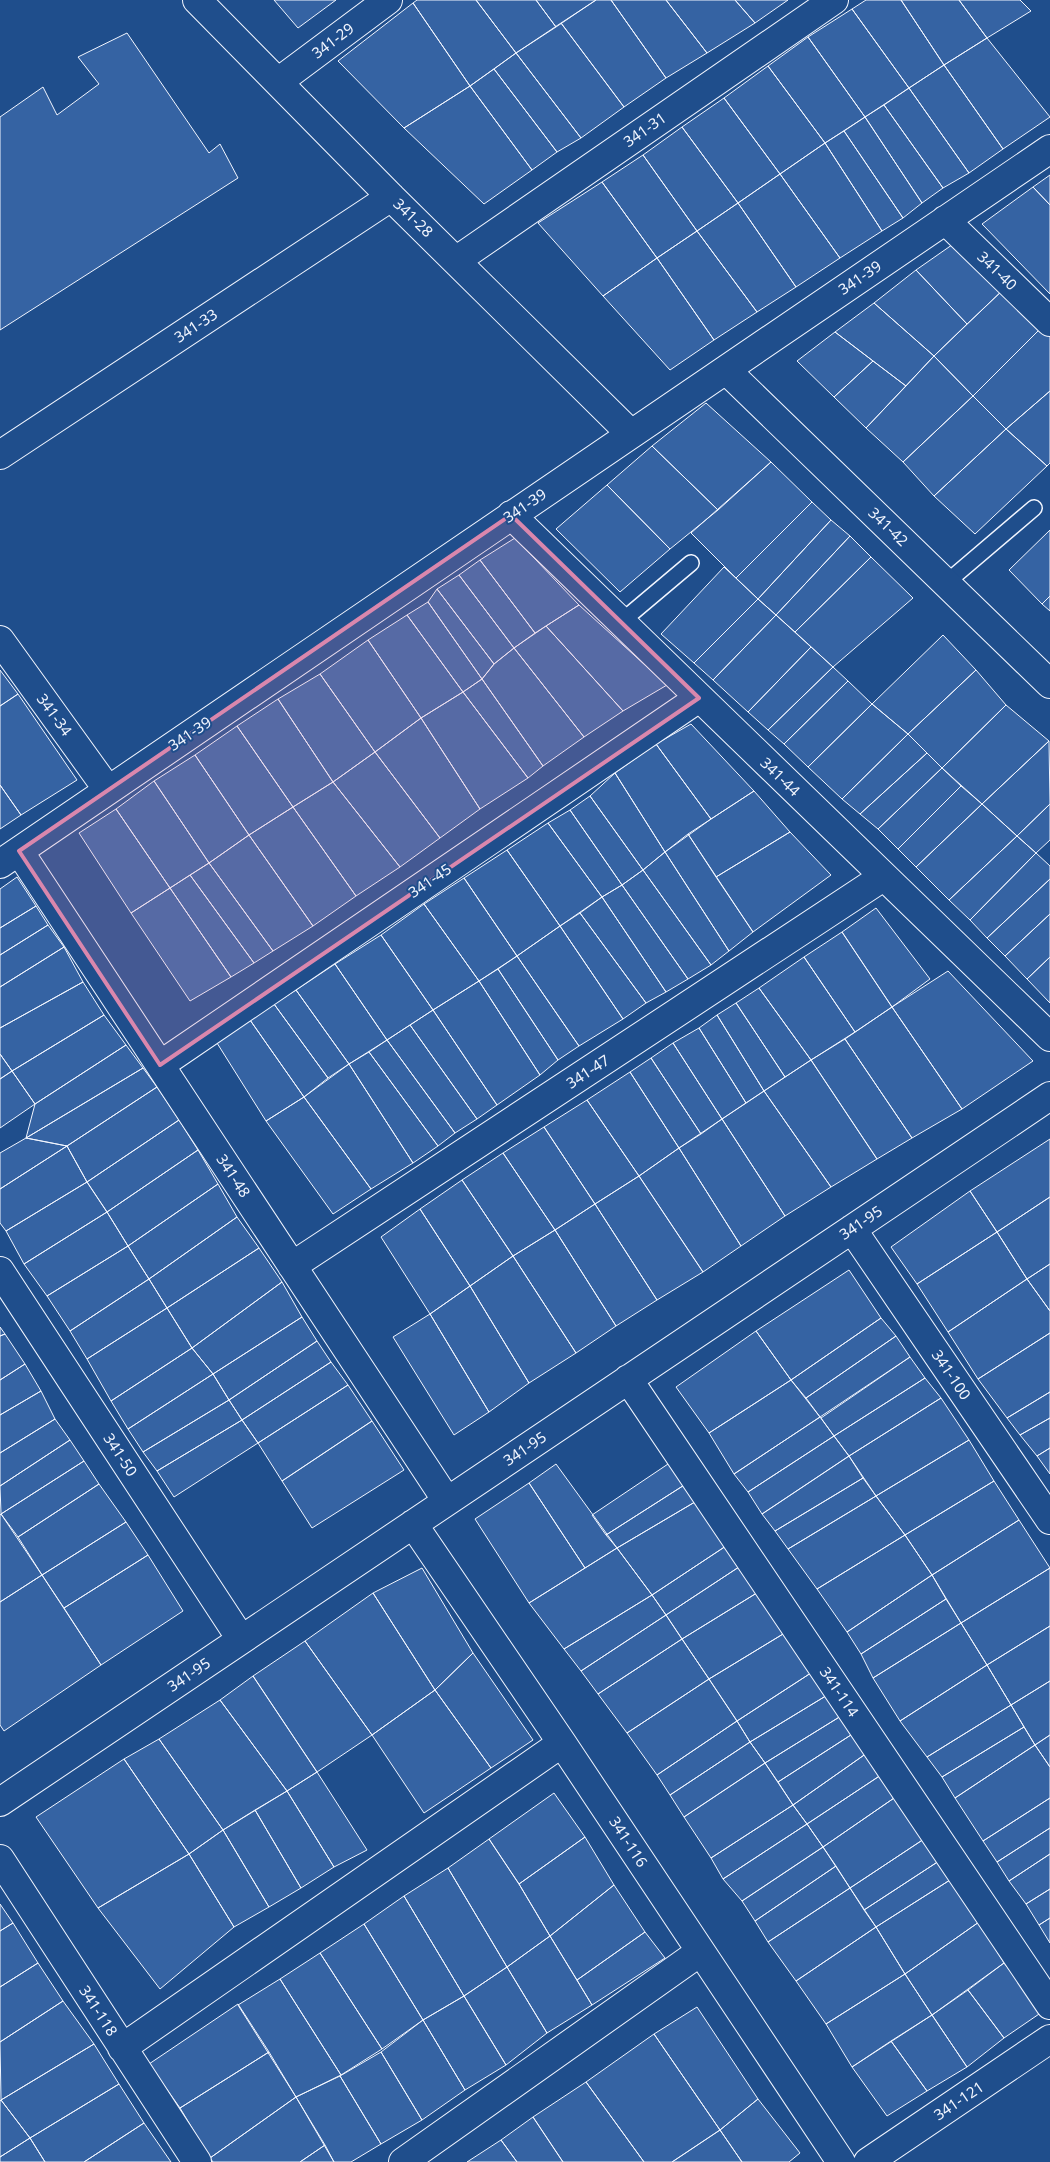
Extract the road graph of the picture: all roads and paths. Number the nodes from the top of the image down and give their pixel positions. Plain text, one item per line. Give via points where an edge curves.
1 (197, 0) edge
2 (388, 0) edge
3 (834, 0) edge
4 (278, 82) junction
5 (1050, 149) edge
6 (392, 197) junction
7 (945, 220) junction
8 (456, 260) junction
9 (1050, 322) edge
10 (726, 370) junction
11 (632, 434) junction
12 (0, 455) edge
13 (1034, 508) dead end
14 (511, 516) junction
15 (691, 563) dead end
16 (946, 583) junction
17 (621, 622) junction
18 (0, 640) edge
19 (1050, 684) edge
20 (699, 698) junction
21 (108, 790) junction
22 (10, 857) edge
23 (883, 877) junction
24 (1050, 1037) edge
25 (160, 1065) junction
26 (1050, 1096) edge
27 (852, 1229) junction
28 (292, 1266) junction
29 (0, 1271) edge
30 (628, 1379) junction
31 (447, 1501) junction
32 (1050, 1520) edge
33 (413, 1524) junction
34 (240, 1639) junction
35 (562, 1743) junction
36 (4, 1792) edge
37 (0, 1859) edge
38 (700, 1952) junction
39 (1050, 2005) edge
40 (1050, 2039) edge
41 (122, 2048) junction
42 (197, 2162) edge
43 (403, 2162) edge
44 (841, 2162) edge
45 (868, 2162) edge

1 - 4 street, 341-28
2 - 4 street, 341-29
3 - 8 street, 341-31
4 - 6 street, 341-28
5 - 7 street, 341-39
6 - 8 street, 341-28
6 - 12 street, 341-33
7 - 9 street, 341-40
7 - 10 street, 341-39
8 - 11 street, 341-28
10 - 11 street, 341-39
10 - 16 street, 341-42
11 - 14 street, 341-39
13 - 16 lane
14 - 17 street, 341-44
14 - 21 street, 341-39
15 - 17 lane
16 - 19 street, 341-42
17 - 20 street, 341-44
18 - 21 street, 341-34
20 - 23 street, 341-44
20 - 25 street, 341-45
21 - 22 street, 341-39
22 - 25 street, 341-48
23 - 24 street, 341-44
23 - 28 street, 341-47
25 - 28 street, 341-48
26 - 27 street, 341-95
27 - 30 street, 341-95
27 - 32 street, 341-100
28 - 31 street, 341-48
29 - 34 street, 341-50
30 - 31 street, 341-95
30 - 39 street, 341-114
31 - 33 street, 341-95
33 - 34 street, 341-95
33 - 35 street, 341-116
34 - 36 street, 341-95
35 - 38 street, 341-116
35 - 41 street
37 - 41 street, 341-118
38 - 43 street
38 - 44 street, 341-116
40 - 45 street, 341-121
41 - 42 street, 341-118

